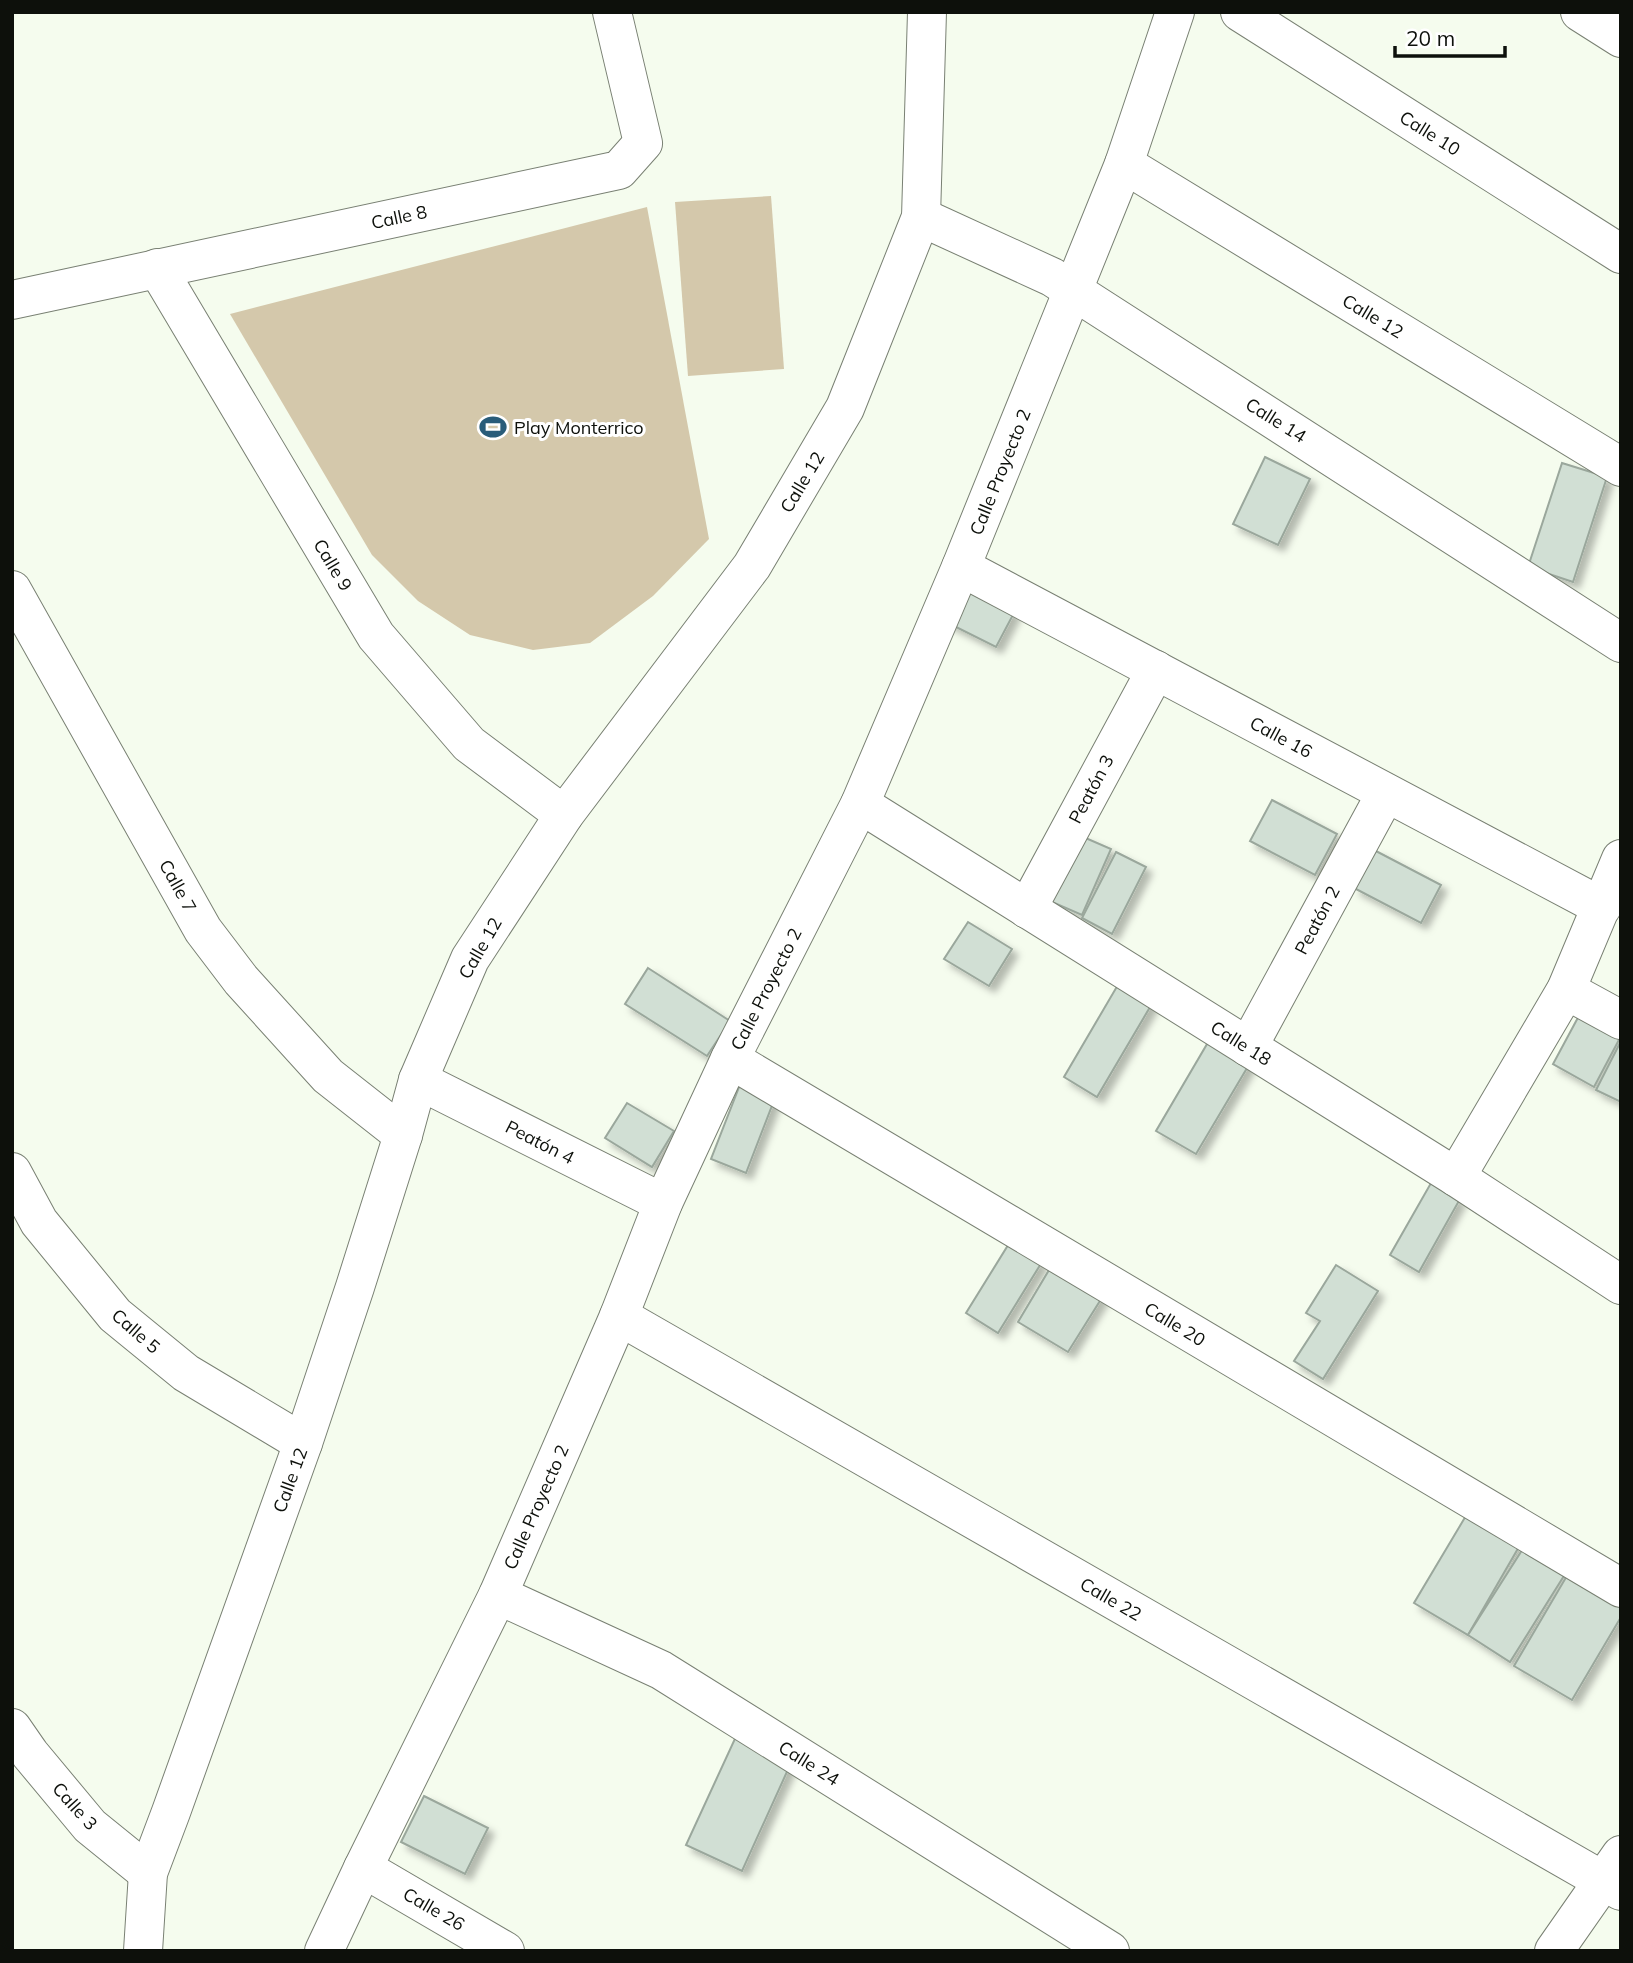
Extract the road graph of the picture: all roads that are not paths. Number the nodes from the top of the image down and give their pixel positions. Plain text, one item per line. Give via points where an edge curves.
1 (612, 12) edge
2 (927, 12) edge
3 (1175, 12) edge
4 (1240, 12) edge
5 (1580, 12) edge
6 (1621, 38) edge
7 (1124, 164) junction
8 (920, 217) junction
9 (1621, 254) edge
10 (158, 268) junction
11 (1073, 291) junction
12 (12, 300) edge
13 (1621, 467) edge
14 (961, 567) junction
15 (12, 590) edge
16 (1621, 643) edge
17 (1156, 670) junction
18 (1386, 793) junction
19 (860, 804) junction
20 (564, 815) junction
21 (1621, 859) edge
22 (1602, 906) junction
23 (1027, 909) junction
24 (1566, 990) junction
25 (1621, 1020) edge
26 (1248, 1047) junction
27 (730, 1059) junction
28 (418, 1080) junction
29 (402, 1135) junction
30 (12, 1172) edge
31 (1456, 1177) junction
32 (663, 1203) junction
33 (1621, 1285) edge
34 (620, 1316) junction
35 (303, 1443) junction
36 (1621, 1588) edge
37 (498, 1595) junction
38 (12, 1728) edge
39 (363, 1868) junction
40 (148, 1873) junction
41 (1614, 1876) edge
42 (143, 1951) edge
43 (324, 1951) edge
44 (505, 1951) edge
45 (1110, 1951) edge
46 (1554, 1951) edge

1 - 10 street, Calle 8 via 643,143 619,170
2 - 8 street, Calle 12
3 - 7 street, Calle Proyecto 2
4 - 9 street, Calle 10
5 - 6 street
7 - 11 street, Calle Proyecto 2
7 - 13 street, Calle 12
8 - 11 street, Calle 14
8 - 20 street, Calle 12 via 845,408 752,566
10 - 12 street, Calle 8
10 - 20 street, Calle 9 via 376,636 469,744
11 - 14 street, Calle Proyecto 2
11 - 16 street, Calle 14
14 - 17 street, Calle 16
14 - 19 street, Calle Proyecto 2
15 - 29 street, Calle 7 via 203,930 241,980 328,1076
17 - 18 street, Calle 16
17 - 23 street, Peatón 3
18 - 22 street, Calle 16
18 - 26 street, Peatón 2
19 - 23 street, Calle 18
19 - 27 street, Calle Proyecto 2
20 - 28 street, Calle 12 via 470,959
21 - 22 street
22 - 24 street
23 - 26 street, Calle 18
24 - 25 street
24 - 31 street
26 - 31 street, Calle 18
27 - 32 street, Calle Proyecto 2
27 - 36 street, Calle 20
28 - 29 street, Calle 12
28 - 32 street, Peatón 4
29 - 35 street, Calle 12
30 - 35 street, Calle 5 via 39,1222 115,1315 186,1373
31 - 33 street, Calle 18
32 - 34 street, Calle Proyecto 2
34 - 37 street, Calle Proyecto 2
34 - 41 street, Calle 22
35 - 40 street, Calle 12
37 - 39 street, Calle Proyecto 2
37 - 45 street, Calle 24 via 661,1670
38 - 40 street, Calle 3 via 90,1826
39 - 43 street, Calle Proyecto 2
39 - 44 street, Calle 26
40 - 42 street, Calle 12
41 - 46 street

